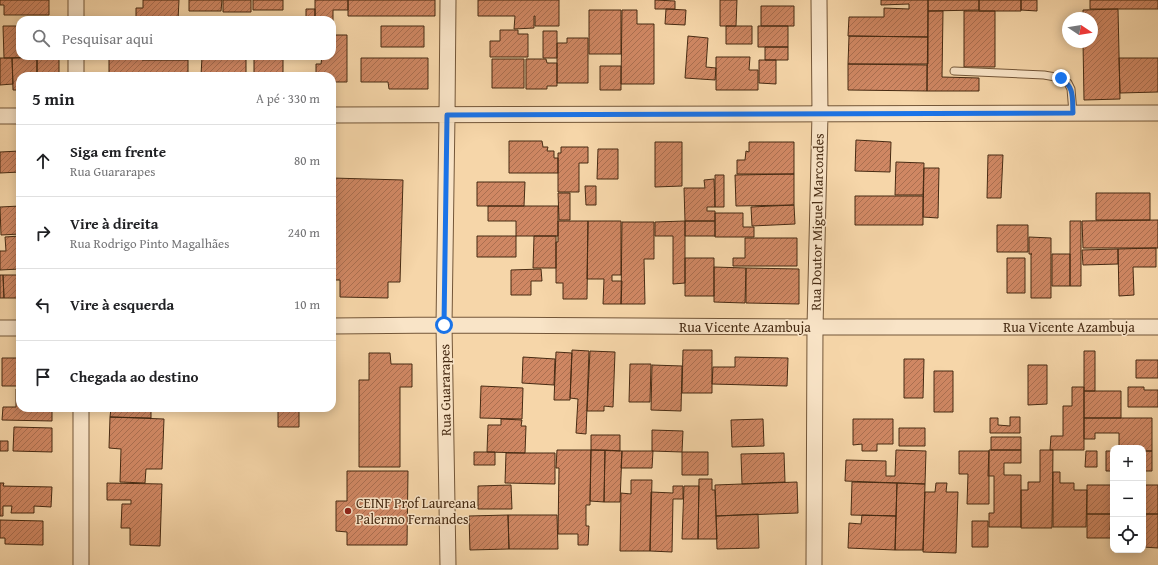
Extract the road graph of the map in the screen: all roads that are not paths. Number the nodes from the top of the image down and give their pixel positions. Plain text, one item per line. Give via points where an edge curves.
1 (76, 0) edge
2 (448, 0) edge
3 (819, 0) edge
4 (76, 16) edge
5 (76, 60) edge
6 (954, 71) dead end
7 (76, 72) edge
8 (1073, 113) junction
9 (1158, 113) edge
10 (820, 114) junction
11 (336, 115) edge
12 (447, 115) junction
13 (0, 116) edge
14 (16, 116) edge
15 (444, 325) junction
16 (336, 326) edge
17 (815, 327) junction
18 (1158, 327) edge
19 (0, 328) edge
20 (16, 328) edge
21 (81, 412) edge
22 (80, 565) edge
23 (448, 565) edge
24 (814, 565) edge

1 - 4 street
2 - 12 street, Rua Guararapes
3 - 10 street, Rua Doutor Miguel Marcondes
5 - 7 street
6 - 8 lane via 1061,78 1071,89
8 - 9 street
8 - 10 street
10 - 12 street
10 - 17 street, Rua Doutor Miguel Marcondes
11 - 12 street
12 - 15 street, Rua Guararapes
13 - 14 street
15 - 16 street, Rua Vicente Azambuja
15 - 17 street, Rua Vicente Azambuja
15 - 23 street, Rua Guararapes
17 - 18 street, Rua Vicente Azambuja
17 - 24 street, Rua Doutor Miguel Marcondes
19 - 20 street
21 - 22 street

